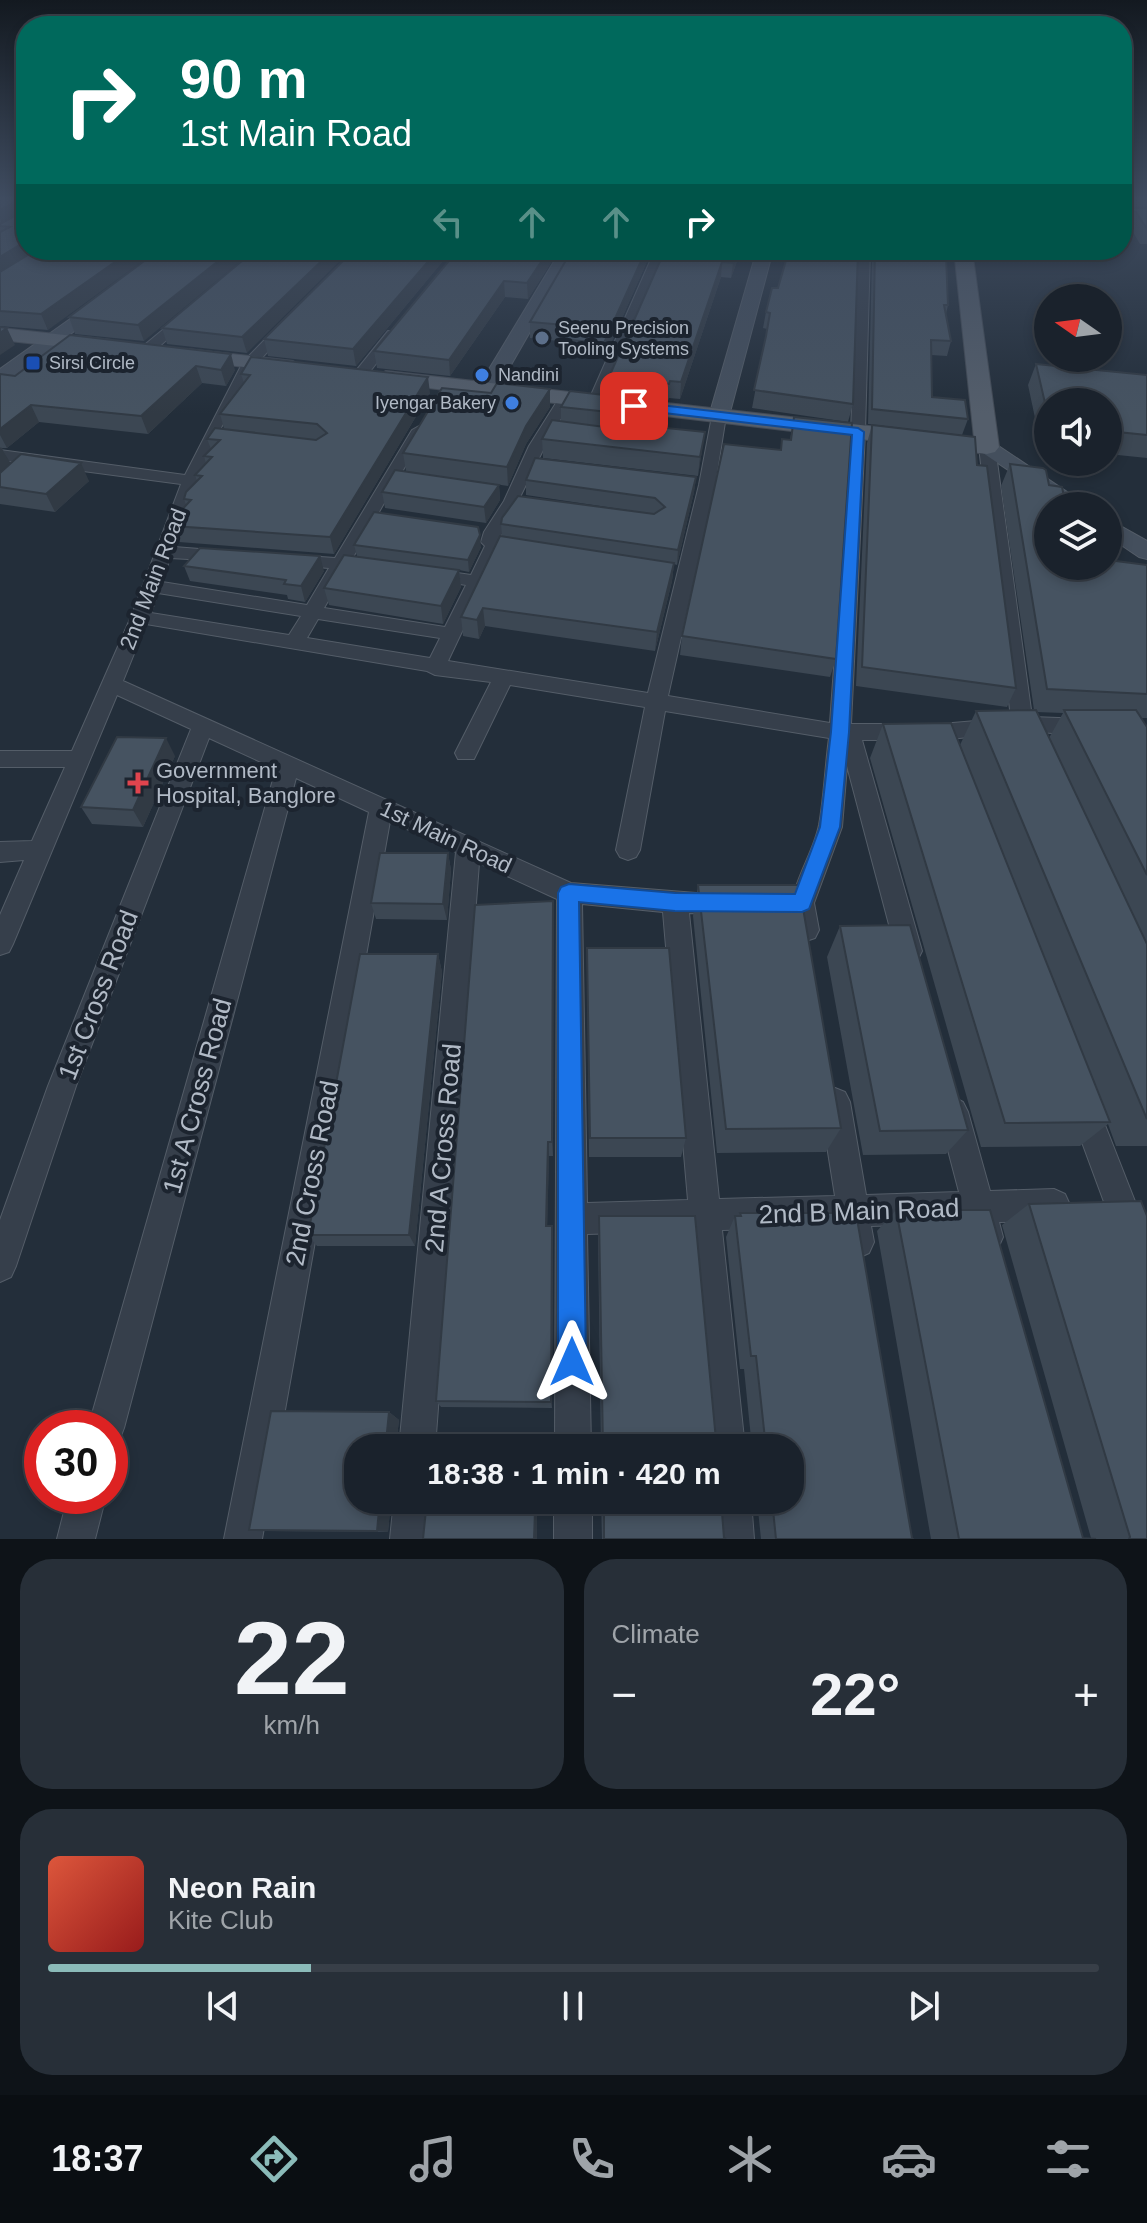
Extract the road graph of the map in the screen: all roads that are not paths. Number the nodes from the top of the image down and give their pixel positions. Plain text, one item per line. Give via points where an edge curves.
1 (557, 271) edge
2 (652, 271) edge
3 (759, 271) edge
4 (863, 271) edge
5 (963, 271) edge
6 (124, 286) edge
7 (194, 310) edge
8 (294, 317) edge
9 (407, 318) edge
10 (0, 334) edge
11 (52, 339) junction
12 (147, 350) junction
13 (250, 362) junction
14 (313, 369) edge
15 (352, 374) joint
16 (0, 378) edge
17 (487, 389) junction
18 (438, 398) junction
19 (566, 398) junction
20 (595, 402) junction
21 (719, 416) junction
22 (858, 432) junction
23 (987, 447) junction
24 (0, 455) edge
25 (31, 459) junction
26 (10, 477) edge
27 (190, 480) junction
28 (1056, 492) edge
29 (1122, 535) edge
30 (164, 552) junction
31 (1147, 552) edge
32 (238, 557) edge
33 (268, 558) edge
34 (342, 563) junction
35 (387, 569) edge
36 (417, 573) edge
37 (477, 581) junction
38 (151, 586) junction
39 (313, 611) junction
40 (140, 617) junction
41 (451, 634) junction
42 (294, 643) junction
43 (435, 668) junction
44 (503, 678) junction
45 (111, 684) junction
46 (656, 703) junction
47 (1022, 724) junction
48 (203, 726) junction
49 (1105, 728) edge
50 (844, 732) junction
51 (941, 732) junction
52 (466, 753) dead end
53 (1035, 753) edge
54 (0, 759) edge
55 (79, 759) junction
56 (952, 762) edge
57 (288, 765) junction
58 (381, 807) junction
59 (468, 847) junction
60 (40, 850) junction
61 (628, 850) dead end
62 (0, 852) edge
63 (569, 893) junction
64 (675, 902) junction
65 (754, 903) edge
66 (0, 944) edge
67 (809, 949) edge
68 (916, 977) edge
69 (830, 1073) edge
70 (945, 1085) edge
71 (1075, 1085) edge
72 (1134, 1203) edge
73 (979, 1207) junction
74 (853, 1211) junction
75 (705, 1216) junction
76 (571, 1219) junction
77 (0, 1266) edge
78 (995, 1268) edge
79 (864, 1274) edge
80 (1147, 1274) edge
81 (111, 1410) edge
82 (418, 1434) edge
83 (573, 1434) edge
84 (726, 1434) edge
85 (82, 1514) edge
86 (412, 1514) edge
87 (573, 1514) edge
88 (733, 1514) edge
89 (76, 1539) edge
90 (243, 1539) edge
91 (409, 1539) edge
92 (573, 1539) edge
93 (735, 1539) edge

1 - 17 street
2 - 20 street
3 - 21 street
4 - 22 street
5 - 23 main road
6 - 11 street
7 - 12 street
8 - 13 street, 2nd Main Road
9 - 15 street
10 - 11 main road
11 - 12 main road
11 - 16 street
12 - 13 main road
13 - 14 main road
13 - 27 street, 2nd Main Road via 218,436
15 - 18 main road
17 - 18 main road
17 - 19 main road
18 - 34 street via 378,515
19 - 20 main road
19 - 37 street via 538,465 493,538
20 - 21 main road
21 - 22 main road
21 - 46 street via 679,574
22 - 23 main road
22 - 50 street
23 - 28 street
23 - 47 street
24 - 25 street
25 - 26 street
25 - 27 street
27 - 30 street, 2nd Main Road
29 - 31 street
30 - 32 street
30 - 38 street, 2nd Main Road
33 - 34 street
34 - 35 street
34 - 39 street
36 - 37 street
37 - 41 street
38 - 39 street
38 - 40 street, 2nd Main Road
39 - 41 street
39 - 42 street
40 - 42 street
40 - 45 street, 2nd Main Road
41 - 43 street
42 - 43 street
43 - 44 street
44 - 46 street
44 - 52 street
45 - 48 street, 1st Main Road
45 - 55 street, 2nd Main Road
46 - 50 street
46 - 61 street
47 - 49 street
47 - 51 street
47 - 53 street
48 - 57 street, 1st Main Road
48 - 77 street, 1st Cross Road via 62,1086
50 - 51 street
50 - 67 street via 830,827 794,903
50 - 68 street
51 - 56 street
54 - 55 street
55 - 60 street, 2nd Main Road
57 - 58 street, 1st Main Road
57 - 81 street, 1st A Cross Road
58 - 59 street, 1st Main Road
58 - 90 street, 2nd Cross Road
59 - 63 street, 1st Main Road
59 - 82 street, 2nd A Cross Road
60 - 62 street
60 - 66 street, 2nd Main Road
63 - 64 street, 1st Main Road
63 - 76 street
64 - 65 street, 1st Main Road
64 - 75 street
69 - 74 street
70 - 73 street
71 - 72 street
72 - 73 street, 2nd B Main Road
72 - 80 street
73 - 74 street, 2nd B Main Road
73 - 78 street
74 - 75 street, 2nd B Main Road
74 - 79 street
75 - 76 street, 2nd B Main Road
75 - 84 street
76 - 83 street
85 - 89 street
86 - 91 street
87 - 92 street
88 - 93 street

